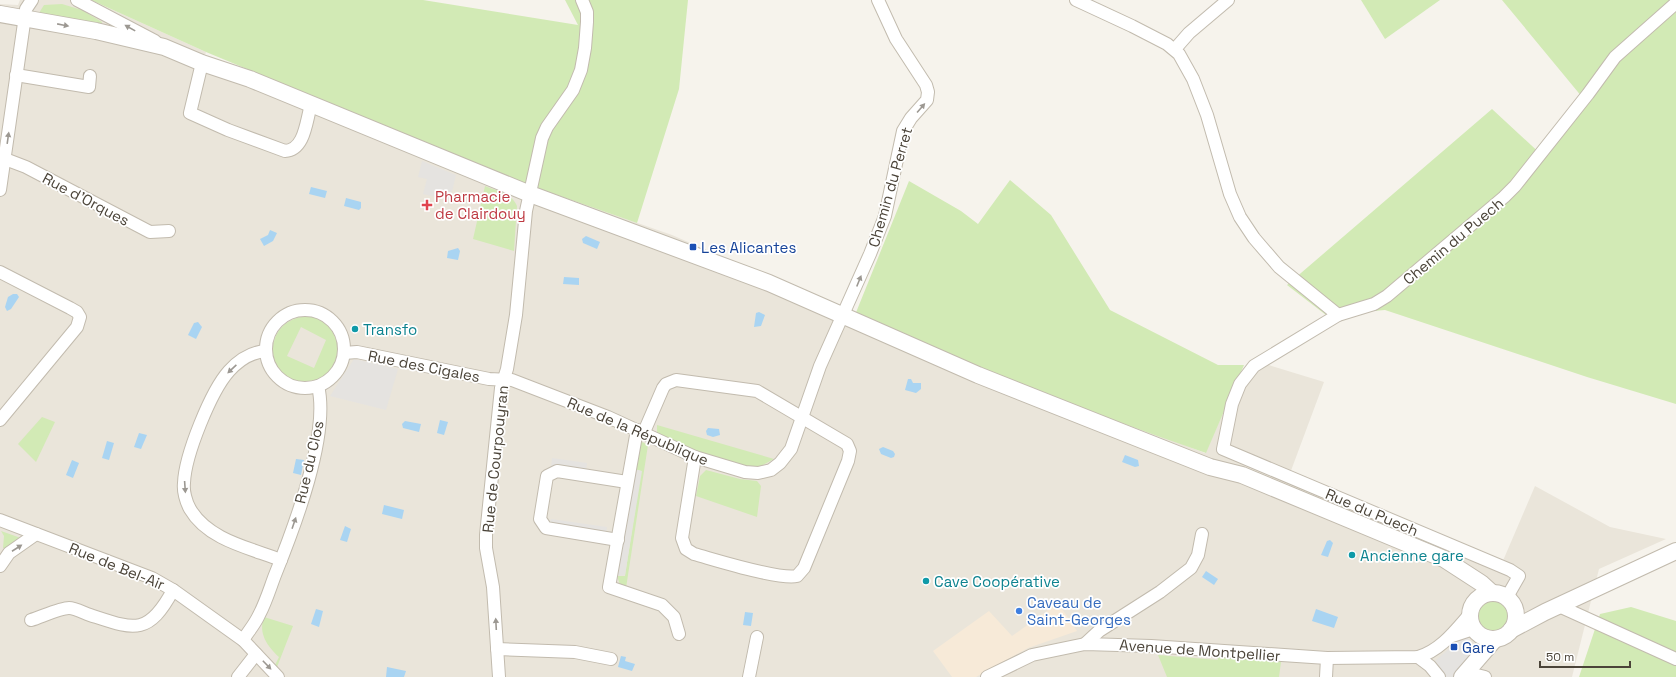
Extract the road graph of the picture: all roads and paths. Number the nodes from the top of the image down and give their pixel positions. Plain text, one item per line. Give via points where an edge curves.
1 (32, 0) edge
2 (77, 0) edge
3 (582, 0) edge
4 (878, 0) edge
5 (1076, 0) edge
6 (1228, 0) edge
7 (1676, 3) edge
8 (0, 14) edge
9 (25, 17) junction
10 (164, 47) junction
11 (1175, 49) junction
12 (202, 63) junction
13 (16, 75) junction
14 (89, 86) dead end
15 (311, 105) junction
16 (3, 157) edge
17 (0, 190) edge
18 (530, 194) junction
19 (169, 231) dead end
20 (0, 272) edge
21 (1338, 315) junction
22 (841, 316) junction
23 (266, 351) junction
24 (344, 352) junction
25 (504, 379) junction
26 (318, 386) junction
27 (804, 417) junction
28 (0, 420) edge
29 (641, 431) junction
30 (1223, 449) joint
31 (695, 457) junction
32 (627, 482) junction
33 (0, 520) edge
34 (36, 534) junction
35 (1202, 534) dead end
36 (618, 540) junction
37 (1676, 551) edge
38 (281, 560) junction
39 (0, 566) edge
40 (1470, 577) junction
41 (173, 590) junction
42 (1492, 593) junction
43 (1510, 601) junction
44 (1552, 609) junction
45 (31, 620) dead end
46 (1478, 625) junction
47 (1511, 630) junction
48 (679, 634) dead end
49 (757, 637) dead end
50 (243, 640) junction
51 (1085, 644) junction
52 (497, 649) junction
53 (256, 654) junction
54 (1418, 657) junction
55 (1327, 658) junction
56 (611, 659) dead end
57 (1676, 659) edge
58 (1467, 671) edge
59 (238, 677) edge
60 (278, 677) edge
61 (499, 677) edge
62 (749, 677) edge
63 (987, 677) edge
64 (1326, 677) edge
65 (1439, 677) edge
66 (1485, 677) edge

1 - 9 street via 26,9
10 -> 2 street
3 - 18 street, Rue de Courpouyran via 587,12 587,22 581,70 574,90 542,138
22 -> 4 street, Chemin du Perret via 853,296 885,216 903,131 928,96 926,85 896,39
5 - 11 street
6 - 11 street
7 - 21 street, Chemin du Puech via 1615,57 1504,198 1386,296 1374,304
8 - 9 street
9 -> 10 street
9 - 13 street
10 - 12 street
11 - 21 street via 1193,80 1208,115 1230,194 1240,217 1279,267
12 - 15 street via 250,79
12 - 15 street via 190,113 236,133 285,151 290,150 299,145 302,139
13 - 14 street
16 -> 13 street
15 - 18 street via 418,146
16 - 17 street
16 - 19 street, Rue d'Orques via 150,232
18 - 22 street via 769,283
18 - 25 street, Rue de Courpouyran via 511,350
20 - 28 street via 70,308 80,317 77,327
21 - 30 street, Chemin du Puech via 1262,360 1248,372 1232,404
22 - 27 street, Rue de la République via 820,366
22 - 40 street via 1020,392 1210,467 1242,475 1437,556 1455,565
23 - 24 street via 266,342 275,324 293,311 302,310 322,314 332,320 339,330
23 - 26 street via 268,363 281,381 301,388
23 -> 38 street via 252,354 230,370 212,396 189,458 184,483 185,496 190,508 206,527 229,541
24 - 25 street, Rue des Cigales via 357,352 489,379
24 - 26 street via 336,373
25 - 29 street, Rue de la République
52 -> 25 street, Rue de Courpouyran via 494,587 486,535
38 -> 26 street, Rue du Clos via 315,454 322,407
27 - 29 street via 757,391 676,380 663,388
27 - 31 street, Rue de la République via 791,449 780,464 771,470 745,472
27 - 31 street via 843,440 850,452 804,568 797,576 787,577 757,570 694,554 686,548 682,538
29 - 31 street, Rue de la République
29 - 32 street
30 - 43 street, Rue du Puech via 1510,570 1519,576
32 - 36 street
32 - 36 street via 557,471 547,476 540,519 546,528
33 - 34 street, Rue de Bel-Air
39 -> 34 street via 9,553 31,540
34 - 41 street, Rue de Bel-Air via 152,578
35 - 51 street via 1198,555 1191,568 1160,592 1099,631
36 - 48 street via 609,587 662,605 674,617
37 - 44 street
38 - 50 street, Rue du Clos via 260,614
40 - 42 street
40 - 46 street
41 - 45 street via 160,611 140,626 127,627 69,608
41 - 50 street, Rue de Bel-Air
42 - 43 street
42 - 46 street via 1481,596
43 - 44 street
43 - 47 street via 1516,618
44 - 47 street
44 - 57 street
46 - 47 street via 1504,636
46 - 54 street, Avenue de Montpellier via 1451,636 1432,652
46 - 58 street
49 - 62 street
50 - 53 street, Rue de Bel-Air
51 - 55 street, Avenue de Montpellier
51 - 63 street, Avenue de Montpellier via 1032,655
52 - 56 street via 575,652
52 - 61 street, Rue de Courpouyran
53 - 59 street
53 -> 60 street, Rue de Bel-Air
54 - 55 street, Avenue de Montpellier
54 - 65 street
55 - 64 street
58 - 66 street

